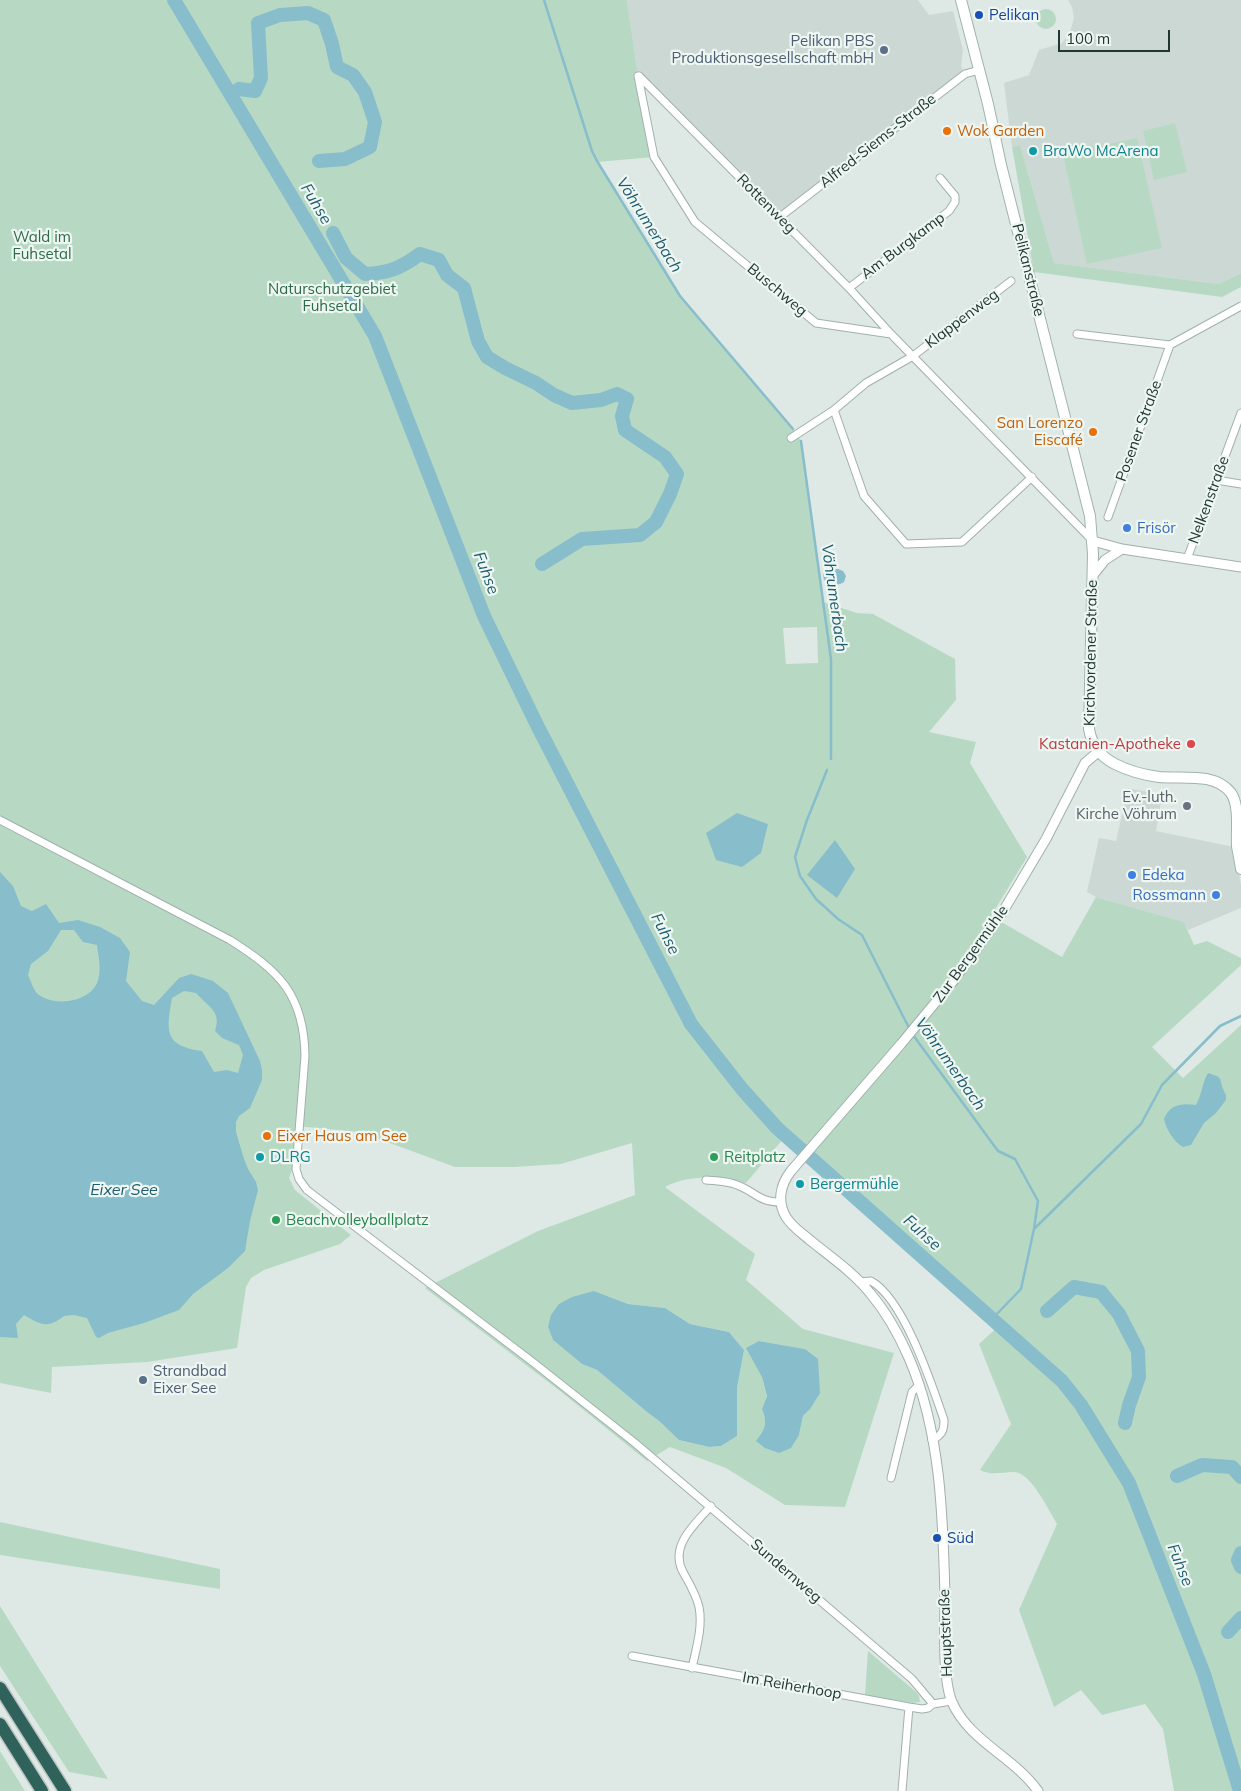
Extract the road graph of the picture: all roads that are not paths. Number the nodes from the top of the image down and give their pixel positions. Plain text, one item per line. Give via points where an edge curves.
1 (961, 0) edge
2 (979, 70) junction
3 (638, 76) joint
4 (940, 178) dead end
5 (780, 217) junction
6 (1011, 281) dead end
7 (849, 288) junction
8 (1241, 306) edge
9 (891, 334) junction
10 (1077, 334) dead end
11 (1170, 345) junction
12 (913, 356) junction
13 (834, 410) junction
14 (1241, 413) edge
15 (792, 438) dead end
16 (1032, 477) junction
17 (1216, 480) junction
18 (1241, 484) edge
19 (1108, 517) dead end
20 (1093, 541) junction
21 (1122, 549) junction
22 (1187, 559) junction
23 (1241, 567) edge
24 (1093, 575) junction
25 (1098, 752) junction
26 (1236, 793) edge
27 (0, 820) edge
28 (1241, 868) edge
29 (706, 1180) dead end
30 (781, 1202) junction
31 (860, 1282) junction
32 (919, 1385) junction
33 (932, 1440) junction
34 (891, 1478) dead end
35 (711, 1506) junction
36 (632, 1656) dead end
37 (692, 1668) junction
38 (0, 1688) edge
39 (951, 1701) junction
40 (933, 1704) junction
41 (909, 1707) junction
42 (0, 1724) edge
43 (42, 1791) edge
44 (65, 1791) edge
45 (902, 1791) edge
46 (1038, 1791) edge

1 - 2 main road, Pelikanstraße
2 - 5 street, Alfred-Siems-Straße via 965,74
2 - 20 main road, Pelikanstraße via 1085,494
3 - 5 street, Rottenweg
3 - 9 street, Buschweg via 654,157 695,222 816,323
4 - 7 street, Am Burgkamp via 955,196 950,211
5 - 7 street, Rottenweg
6 - 12 street, Klappenweg
7 - 9 street, Rottenweg
8 - 11 street
9 - 12 street
10 - 11 street
11 - 19 street, Posener Straße
12 - 13 street, Klappenweg via 866,383
12 - 16 street
13 - 15 street, Klappenweg
13 - 16 street via 864,496 906,544 962,542
14 - 17 street, Nelkenstraße
16 - 20 street
17 - 18 street
17 - 22 street, Nelkenstraße
20 - 21 street
20 - 24 main road, Kirchvordener Straße
21 - 22 street
21 - 24 street via 1105,560
22 - 23 street
24 - 25 main road, Kirchvordener Straße via 1088,729 1090,740
25 - 26 main road via 1119,766 1140,774 1212,780
25 - 30 street, Zur Bergermühle via 1085,762 1046,839 1002,913 919,1023 799,1162 784,1182
26 - 28 main road
27 - 35 street, Sundernweg via 230,940 275,972 296,1006 305,1039 296,1169 302,1185 321,1203 534,1363
29 - 30 street via 737,1185 762,1200
30 - 31 street, Hauptstraße via 792,1224
31 - 32 street, Hauptstraße via 888,1318
31 - 33 street, Hauptstraße via 871,1281 888,1296 920,1356 944,1420 941,1436
32 - 33 street, Hauptstraße
32 - 34 street via 912,1392
33 - 39 street, Hauptstraße via 942,1513 946,1668
35 - 37 street via 683,1539 679,1552 680,1567 696,1598 700,1616
35 - 40 street, Sundernweg via 912,1679
36 - 37 street, Im Reiherhoop
37 - 41 street, Im Reiherhoop
38 - 44 highway
39 - 40 street, Im Reiherhoop
39 - 46 street, Hauptstraße via 966,1725
40 - 41 street, Im Reiherhoop via 922,1709
41 - 45 street
42 - 43 highway

